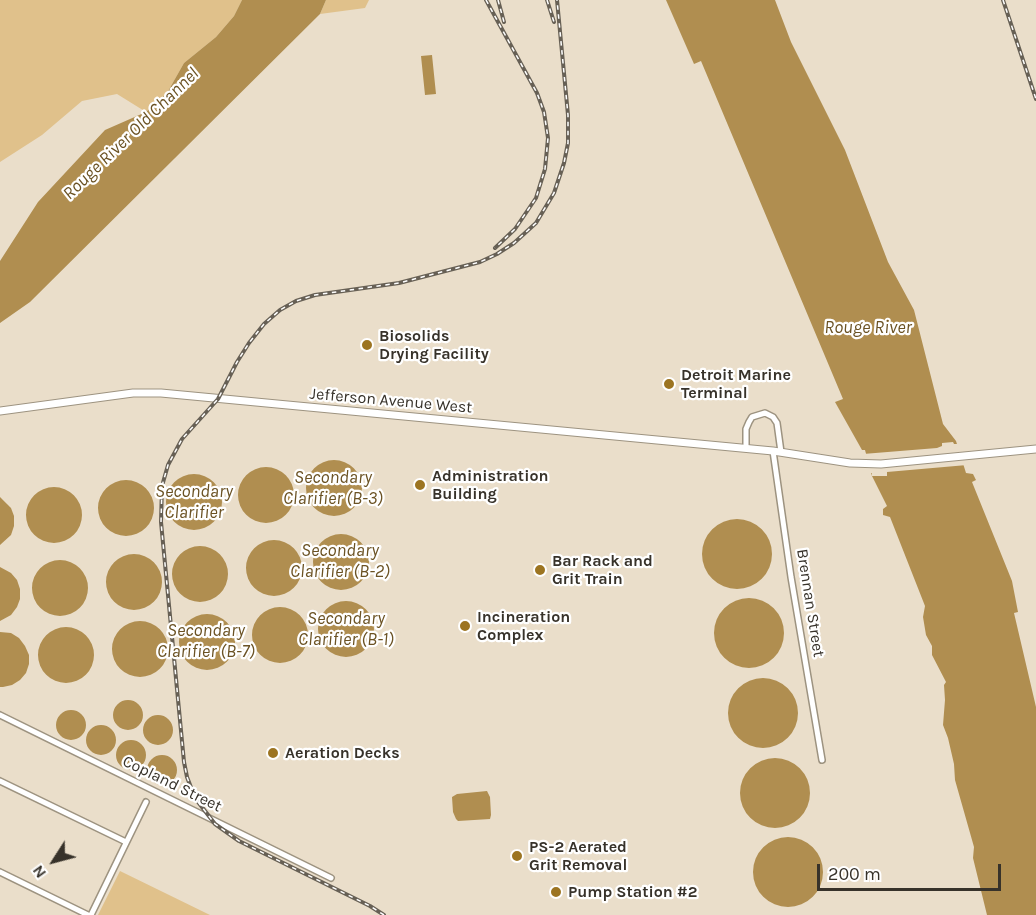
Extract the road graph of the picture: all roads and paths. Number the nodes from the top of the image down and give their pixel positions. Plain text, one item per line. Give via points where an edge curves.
1 (0, 411) edge
2 (746, 448) junction
3 (1036, 449) edge
4 (777, 452) junction
5 (0, 716) edge
6 (822, 760) dead end
7 (0, 781) edge
8 (146, 802) dead end
9 (126, 842) junction
10 (0, 872) edge
11 (331, 878) dead end
12 (89, 915) edge

1 - 2 main road, Jefferson Avenue West via 133,393 161,393
2 - 4 main road, Jefferson Avenue West
2 - 4 street, Brennan Street via 749,422 765,413 777,423
3 - 4 main road, Jefferson Avenue West via 864,464
4 - 6 street, Brennan Street via 791,577
5 - 11 street, Copland Street
7 - 9 street
8 - 9 street
9 - 12 street
10 - 12 street

